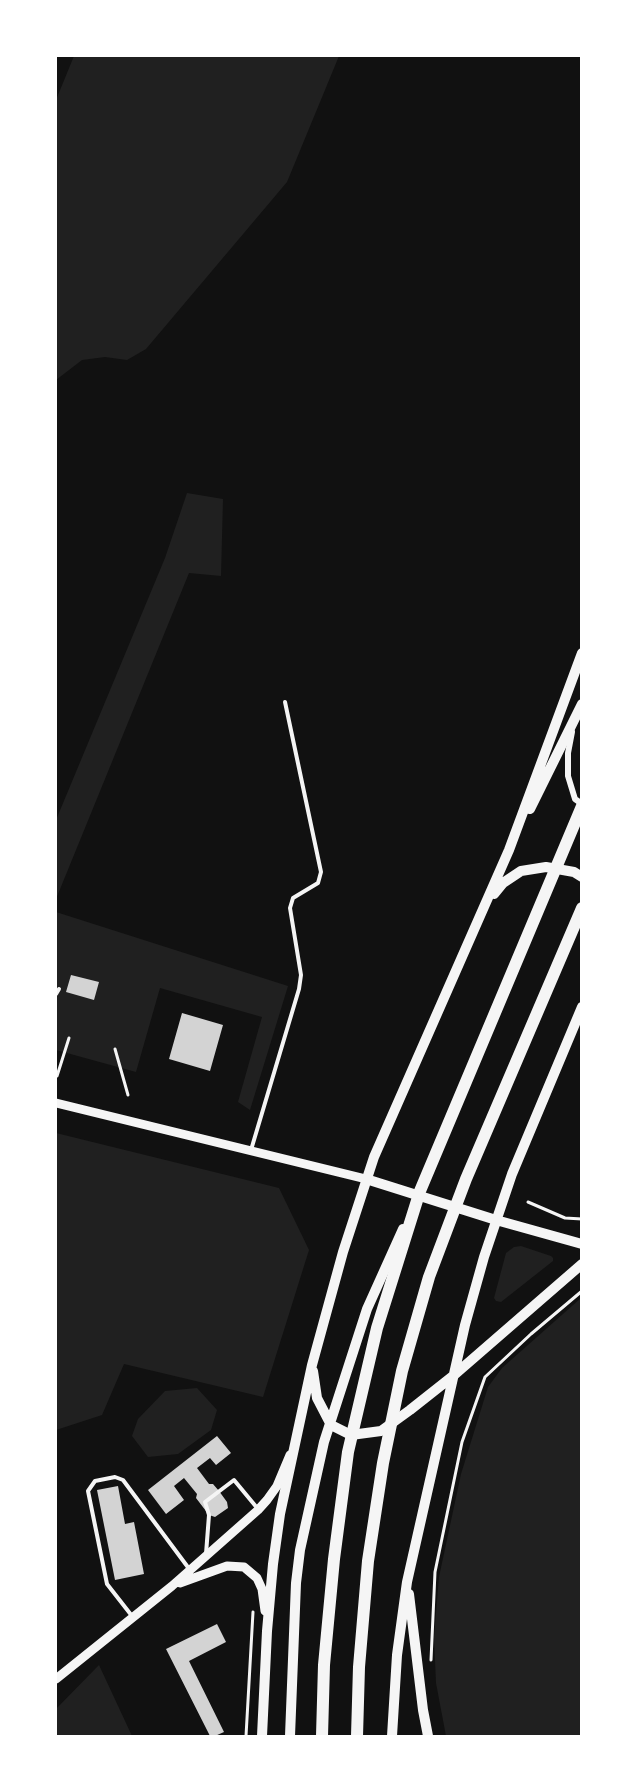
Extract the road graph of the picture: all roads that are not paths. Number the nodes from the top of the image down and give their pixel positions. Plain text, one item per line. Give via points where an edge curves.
1 (582, 653) edge
2 (285, 702) dead end
3 (582, 704) edge
4 (574, 723) junction
5 (582, 805) edge
6 (509, 850) junction
7 (582, 877) edge
8 (487, 902) junction
9 (582, 908) edge
10 (582, 1007) edge
11 (579, 1020) edge
12 (56, 1103) edge
13 (251, 1150) junction
14 (366, 1179) junction
15 (420, 1191) junction
16 (496, 1220) junction
17 (582, 1245) edge
18 (582, 1264) edge
19 (312, 1365) junction
20 (453, 1376) junction
21 (293, 1447) junction
22 (258, 1510) junction
23 (206, 1556) junction
24 (191, 1571) junction
25 (408, 1578) junction
26 (172, 1586) junction
27 (133, 1617) junction
28 (267, 1631) junction
29 (56, 1678) edge
30 (262, 1737) edge
31 (290, 1737) edge
32 (322, 1737) edge
33 (357, 1737) edge
34 (392, 1737) edge
35 (428, 1737) edge

1 - 6 main road
2 - 13 lane via 321,872 318,883 293,898 290,908 301,975 299,989
3 - 4 main road
4 - 5 street via 568,776 575,799
4 - 6 main road
5 - 15 highway
6 - 8 main road
7 - 8 main road via 546,867 521,871
8 - 14 main road via 391,1114
9 - 33 highway via 466,1179 429,1277 402,1371 368,1561
10 - 11 main road
11 - 16 main road via 512,1173
12 - 13 street
13 - 14 street
14 - 16 main road
14 - 19 main road
15 - 31 main road via 367,1309 324,1442 296,1583
15 - 32 highway via 377,1328 348,1452 324,1665
16 - 17 main road
16 - 20 main road
18 - 20 main road
19 - 20 main road via 317,1398 331,1425 351,1435 381,1431
19 - 21 main road
20 - 25 main road
21 - 22 street via 276,1486
21 - 28 main road via 274,1554
22 - 23 street
22 - 23 lane via 234,1480 204,1502 209,1515
23 - 24 street
24 - 26 street
24 - 27 lane via 123,1480 115,1477 95,1481 88,1491 107,1584
25 - 34 main road via 397,1654
25 - 35 main road
26 - 27 street
26 - 28 street via 226,1566 244,1567 257,1578 262,1589
27 - 29 street
28 - 30 main road

